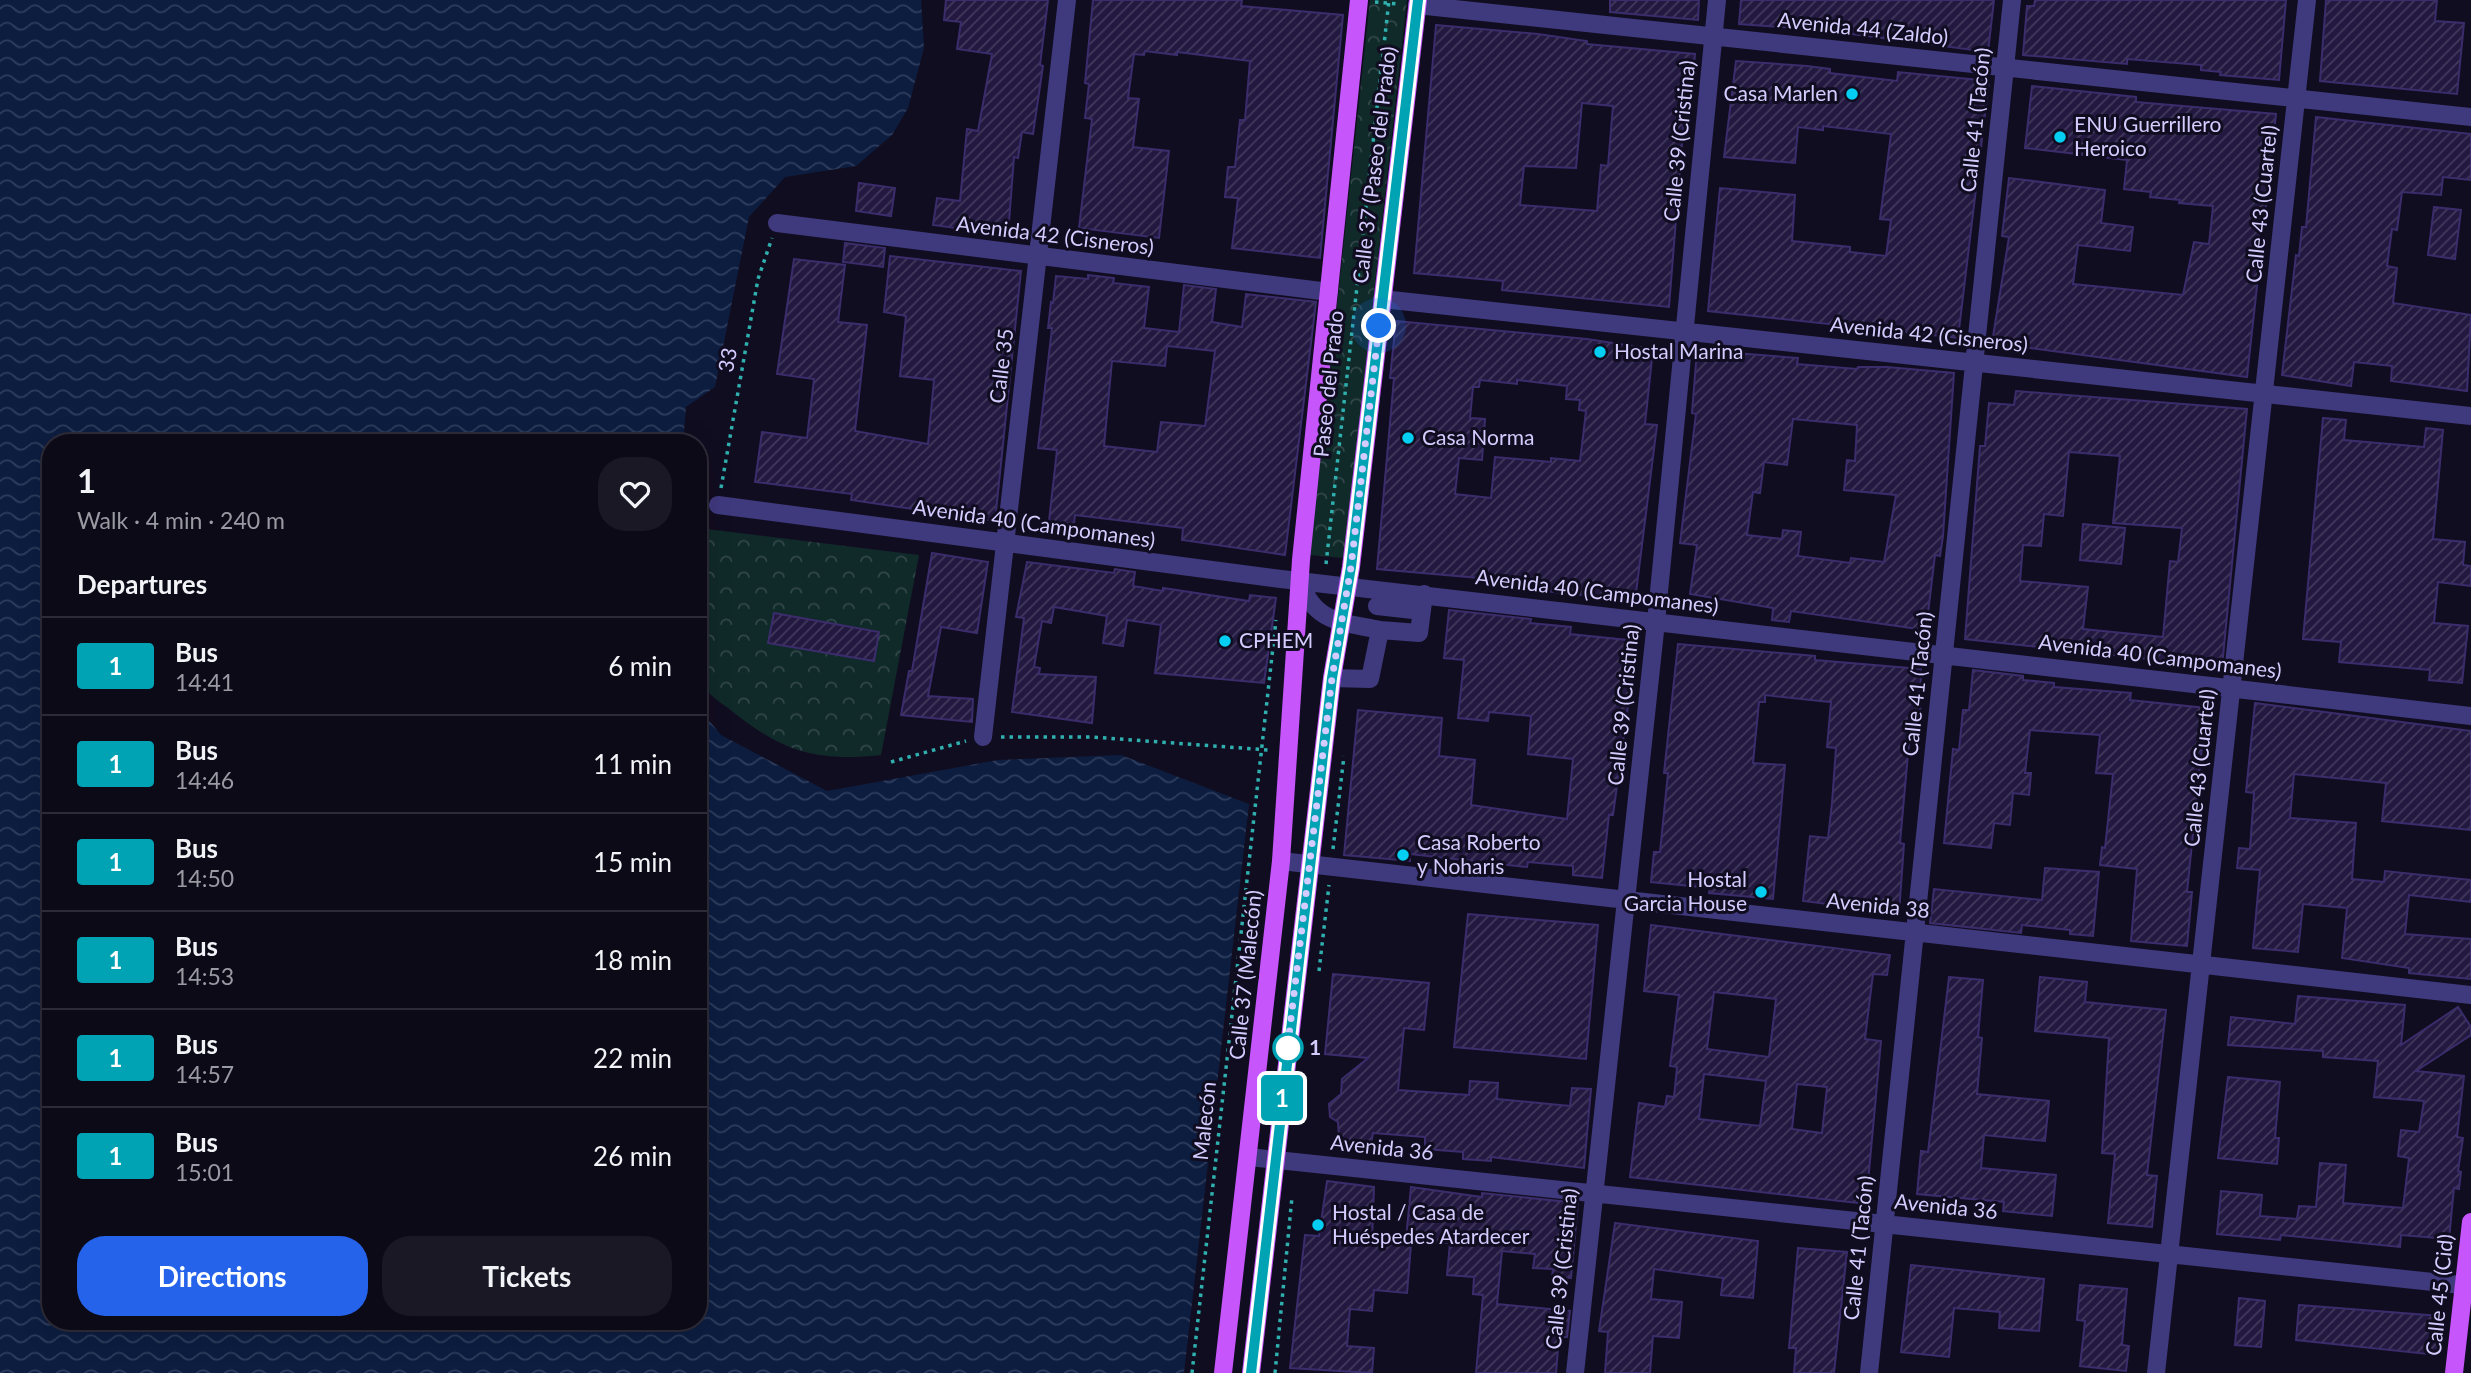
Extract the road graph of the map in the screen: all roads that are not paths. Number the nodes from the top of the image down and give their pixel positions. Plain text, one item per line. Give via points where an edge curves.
1 (1067, 0) edge
2 (1359, 0) edge
3 (1717, 0) edge
4 (2012, 0) edge
5 (2307, 0) edge
6 (1418, 2) edge
7 (1713, 36) junction
8 (2004, 68) junction
9 (2296, 99) junction
10 (2471, 117) edge
11 (776, 223) road end
12 (1038, 258) junction
13 (1329, 292) junction
14 (1382, 299) junction
15 (1685, 332) junction
16 (1975, 363) junction
17 (2263, 393) junction
18 (2471, 415) edge
19 (718, 505) road end
20 (1004, 542) junction
21 (1300, 581) junction
22 (1347, 586) junction
23 (1382, 598) junction
24 (1423, 603) junction
25 (1656, 621) junction
26 (1340, 622) junction
27 (1359, 625) junction
28 (1380, 630) junction
29 (1943, 655) junction
30 (1332, 678) junction
31 (2232, 688) junction
32 (2471, 716) edge
33 (983, 737) road end
34 (1281, 861) junction
35 (1311, 864) junction
36 (1625, 900) junction
37 (1915, 933) junction
38 (2201, 965) junction
39 (2471, 995) edge
40 (1250, 1157) junction
41 (1274, 1159) junction
42 (1592, 1193) junction
43 (2471, 1222) edge
44 (1885, 1224) junction
45 (2169, 1254) junction
46 (2467, 1285) edge
47 (1223, 1373) edge
48 (1251, 1373) edge
49 (1574, 1373) edge
50 (1869, 1373) edge
51 (2156, 1373) edge
52 (2454, 1373) edge

1 - 12 street, Calle 35
2 - 13 main road, Calle 37 (Paseo del Prado)
3 - 7 street, Calle 39 (Cristina)
4 - 8 street, Calle 41 (Tacón)
5 - 9 street, Calle 43 (Cuartel)
6 - 7 street, Avenida 44 (Zaldo)
6 - 14 main road, Calle 37 (Paseo del Prado)
7 - 8 street, Avenida 44 (Zaldo)
7 - 15 street, Calle 39 (Cristina)
8 - 9 street, Avenida 44 (Zaldo)
8 - 16 street, Calle 41 (Tacón)
9 - 10 street, Avenida 44 (Zaldo)
9 - 17 street, Calle 43 (Cuartel)
11 - 12 street, Avenida 42 (Cisneros)
12 - 13 street, Avenida 42 (Cisneros)
12 - 20 street, Calle 35
13 - 21 main road, Calle 37 (Paseo del Prado)
14 - 15 street, Avenida 42 (Cisneros)
14 - 22 main road, Calle 37 (Paseo del Prado)
15 - 16 street, Avenida 42 (Cisneros)
15 - 25 street, Calle 39 (Cristina)
16 - 17 street, Avenida 42 (Cisneros)
16 - 29 street, Calle 41 (Tacón)
17 - 18 street, Avenida 42 (Cisneros)
17 - 31 street, Calle 43 (Cuartel)
19 - 20 street, Avenida 40 (Campomanes)
20 - 21 street, Avenida 40 (Campomanes)
20 - 33 street, Calle 35
21 - 22 street, Avenida 40 (Campomanes)
21 - 26 street via 1307,601
21 - 34 main road, Calle 37 (Malecón)
22 - 23 street, Avenida 40 (Campomanes)
22 - 26 main road
23 - 24 street, Avenida 40 (Campomanes)
23 - 27 street
24 - 25 street, Avenida 40 (Campomanes)
24 - 28 street via 1419,633
25 - 29 street, Avenida 40 (Campomanes)
25 - 36 street, Calle 39 (Cristina)
26 - 27 street
26 - 30 main road
27 - 28 street
28 - 30 street via 1370,679
29 - 31 street, Avenida 40 (Campomanes)
29 - 37 street, Calle 41 (Tacón)
30 - 35 main road
31 - 32 street, Avenida 40 (Campomanes)
31 - 38 street, Calle 43 (Cuartel)
34 - 35 street, Avenida 38
34 - 40 main road, Calle 37 (Malecón)
35 - 36 street, Avenida 38
35 - 41 main road
36 - 37 street, Avenida 38
36 - 42 street, Calle 39 (Cristina)
37 - 38 street, Avenida 38
37 - 44 street, Calle 41 (Tacón)
38 - 39 street, Avenida 38
38 - 45 street, Calle 43 (Cuartel)
40 - 41 street, Avenida 36
40 - 47 main road, Calle 37 (Malecón)
41 - 42 street, Avenida 36
41 - 48 main road
42 - 44 street, Avenida 36
42 - 49 street, Calle 39 (Cristina)
43 - 46 main road, Calle 45 (Cid)
44 - 45 street, Avenida 36
44 - 50 street, Calle 41 (Tacón)
45 - 46 street, Avenida 36
45 - 51 street, Calle 43 (Cuartel)
46 - 52 main road, Calle 45 (Cid)

